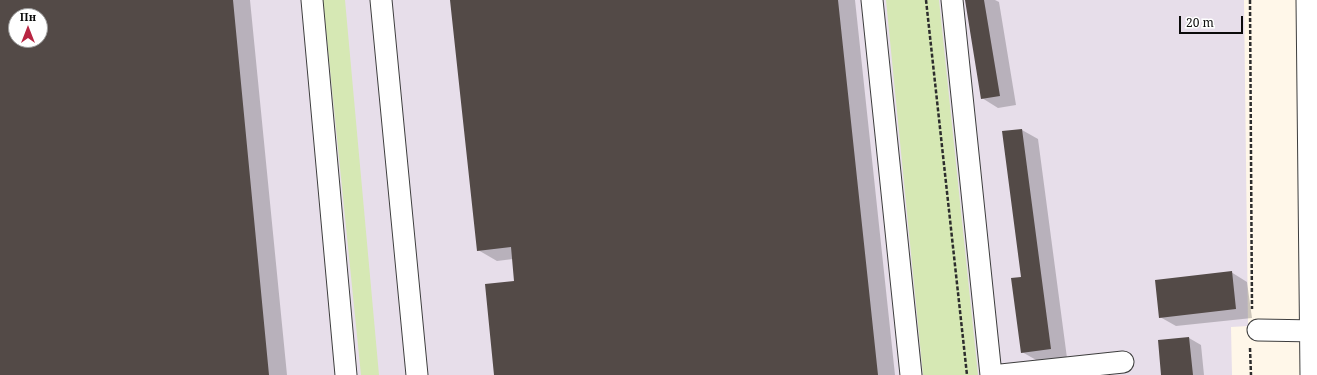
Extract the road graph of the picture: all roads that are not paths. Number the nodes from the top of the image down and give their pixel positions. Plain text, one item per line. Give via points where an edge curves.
1 (312, 0) edge
2 (381, 0) edge
3 (872, 0) edge
4 (952, 0) edge
5 (1307, 0) edge
6 (1254, 327) road end
7 (1314, 331) edge
8 (1123, 362) dead end
9 (346, 375) edge
10 (417, 375) edge
11 (911, 375) edge
12 (991, 375) edge
13 (1001, 375) edge
14 (1310, 375) edge

1 - 9 street
2 - 10 street
3 - 11 street
4 - 12 street
5 - 7 street
6 - 7 street
7 - 14 street
8 - 13 street

